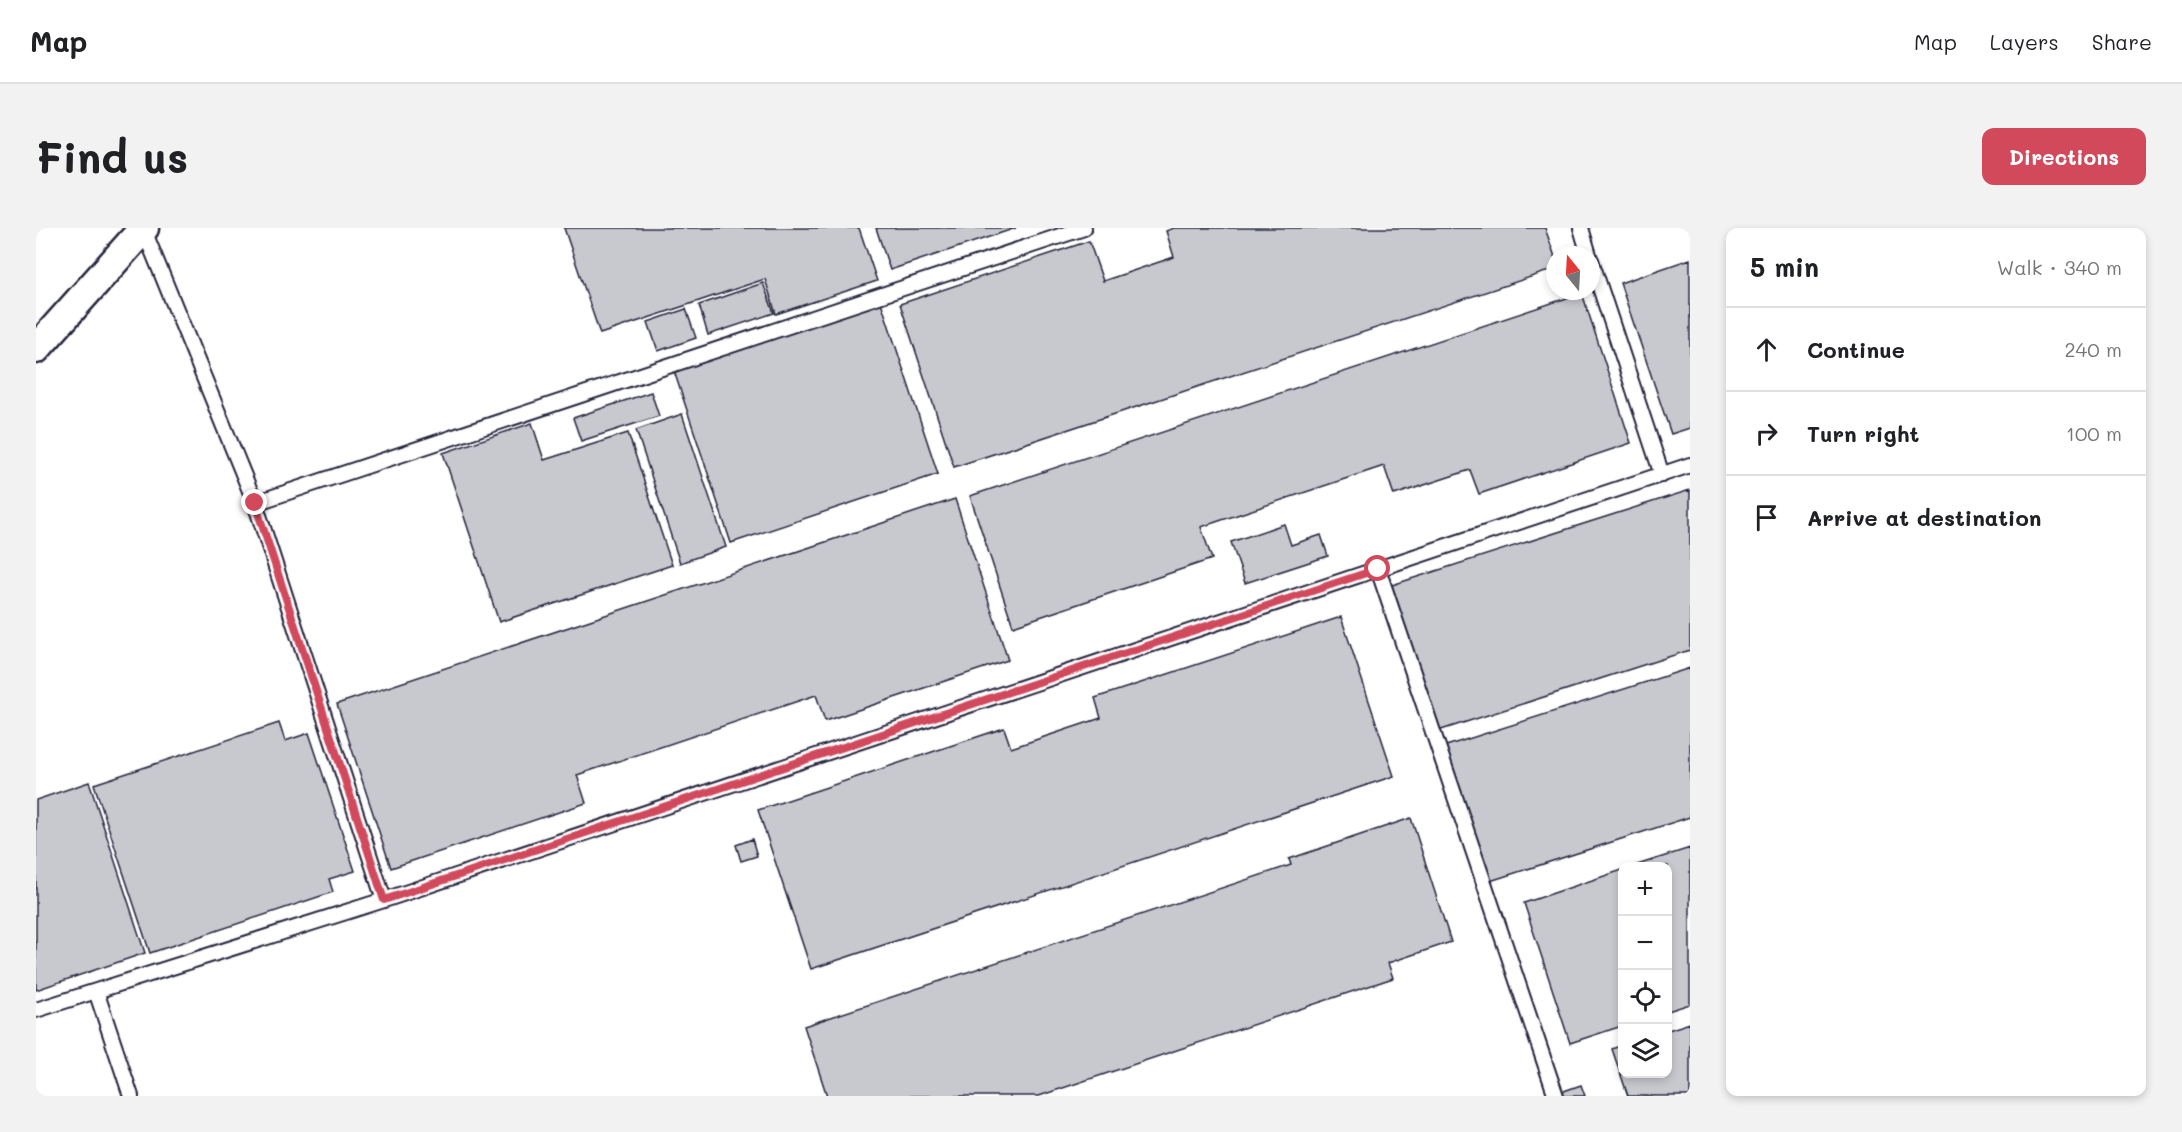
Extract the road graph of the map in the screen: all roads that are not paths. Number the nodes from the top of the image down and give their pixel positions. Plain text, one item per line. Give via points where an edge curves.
1 (143, 228) edge
2 (1084, 228) edge
3 (1581, 228) edge
4 (1586, 246) edge
5 (1600, 287) edge
6 (36, 349) edge
7 (1690, 465) edge
8 (1662, 475) junction
9 (255, 503) junction
10 (1378, 569) junction
11 (384, 900) junction
12 (96, 991) junction
13 (36, 1010) edge
14 (131, 1096) edge
15 (1556, 1096) edge

1 - 6 street
1 - 9 lane
2 - 9 lane
3 - 4 lane
5 - 8 lane
7 - 8 lane
8 - 10 lane
9 - 11 lane
10 - 11 lane
10 - 15 lane
11 - 12 lane
12 - 13 lane
12 - 14 lane

